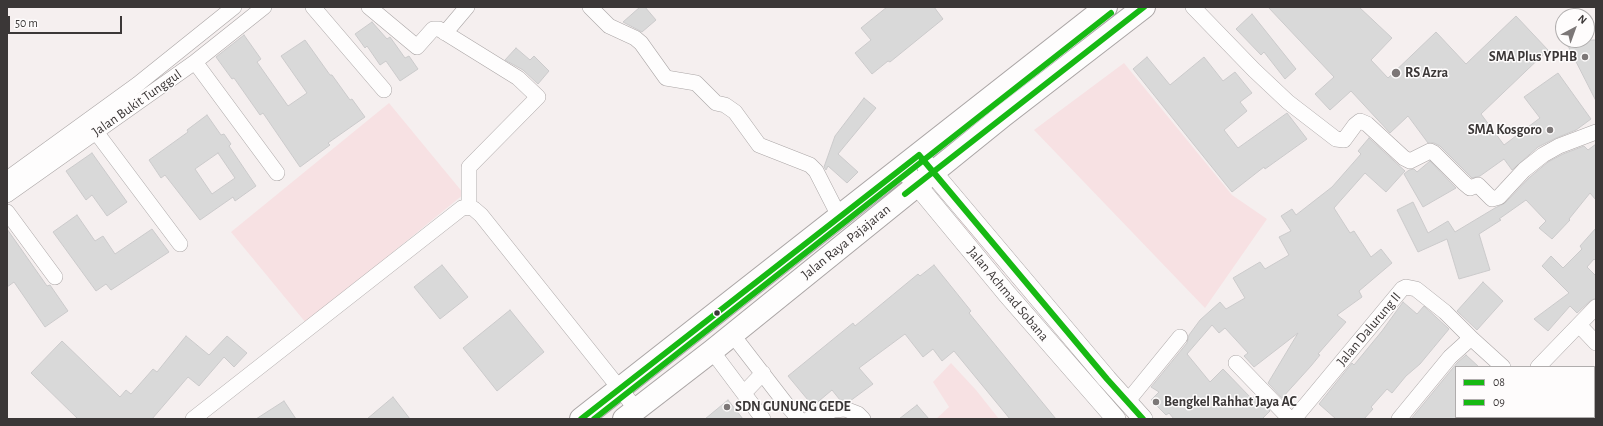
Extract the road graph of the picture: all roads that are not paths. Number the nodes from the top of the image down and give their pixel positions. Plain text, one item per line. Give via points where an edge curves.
1 (234, 7) edge
2 (264, 7) edge
3 (313, 7) edge
4 (369, 7) edge
5 (467, 7) edge
6 (590, 7) edge
7 (1106, 7) edge
8 (1144, 7) edge
9 (1193, 7) edge
10 (445, 33) junction
11 (195, 62) junction
12 (384, 90) dead end
13 (96, 132) junction
14 (1596, 132) edge
15 (910, 161) junction
16 (277, 173) dead end
17 (924, 178) junction
18 (7, 179) edge
19 (7, 195) edge
20 (469, 206) junction
21 (7, 212) edge
22 (839, 216) junction
23 (180, 244) dead end
24 (55, 276) dead end
25 (1596, 307) edge
26 (1579, 325) junction
27 (732, 334) junction
28 (1180, 337) dead end
29 (1471, 338) junction
30 (1596, 343) edge
31 (712, 351) junction
32 (1236, 363) dead end
33 (1502, 366) edge
34 (1539, 366) edge
35 (763, 373) junction
36 (1106, 380) junction
37 (620, 389) junction
38 (744, 393) junction
39 (1092, 393) junction
40 (1127, 402) junction
41 (630, 414) edge
42 (194, 419) edge
43 (581, 419) edge
44 (763, 419) edge
45 (799, 419) edge
46 (809, 419) edge
47 (863, 419) edge
48 (1116, 419) edge
49 (1143, 419) edge
50 (1290, 419) edge
51 (1294, 419) edge
52 (1399, 419) edge

1 - 18 street via 138,84
2 - 11 street, Jalan Bukit Tunggul
3 - 12 street
4 - 10 street via 417,47 433,29
5 - 10 street
6 - 22 street via 609,26 641,43 666,78 696,83 716,103 725,105 735,112 759,145 810,166 816,171
7 - 15 highway, Jalan Raya Pajajaran
8 - 17 highway, Jalan Raya Pajajaran
9 - 14 street via 1271,86 1336,139 1344,140 1360,121 1367,124 1410,161 1430,151 1434,153 1470,188 1478,184 1492,199 1499,197 1524,170 1543,155
10 - 20 street via 518,78 538,97 469,167
11 - 13 street, Jalan Bukit Tunggul
11 - 16 street
13 - 19 street, Jalan Bukit Tunggul
13 - 23 street
15 - 17 main road, Jalan Achmad Sobana
15 - 22 highway, Jalan Raya Pajajaran
17 - 27 highway, Jalan Raya Pajajaran
17 - 36 main road, Jalan Achmad Sobana
17 - 39 main road, Jalan Achmad Sobana
20 - 37 street via 481,215
20 - 42 street via 462,208
21 - 24 street
22 - 37 highway, Jalan Raya Pajajaran
25 - 26 street
26 - 30 street
26 - 34 street
27 - 31 highway, Jalan Raya Pajajaran
27 - 35 street
28 - 40 street
29 - 33 street
29 - 51 street, Jalan Dalurung II via 1445,312 1416,289 1406,287
29 - 52 street via 1450,357
31 - 38 street
31 - 41 highway, Jalan Raya Pajajaran
32 - 50 street
35 - 38 street
35 - 45 street
36 - 39 main road
36 - 40 main road, Jalan Achmad Sobana
37 - 41 street
37 - 43 highway, Jalan Raya Pajajaran
38 - 44 street
39 - 48 main road, Jalan Achmad Sobana
40 - 49 main road, Jalan Achmad Sobana
46 - 47 street via 845,409

